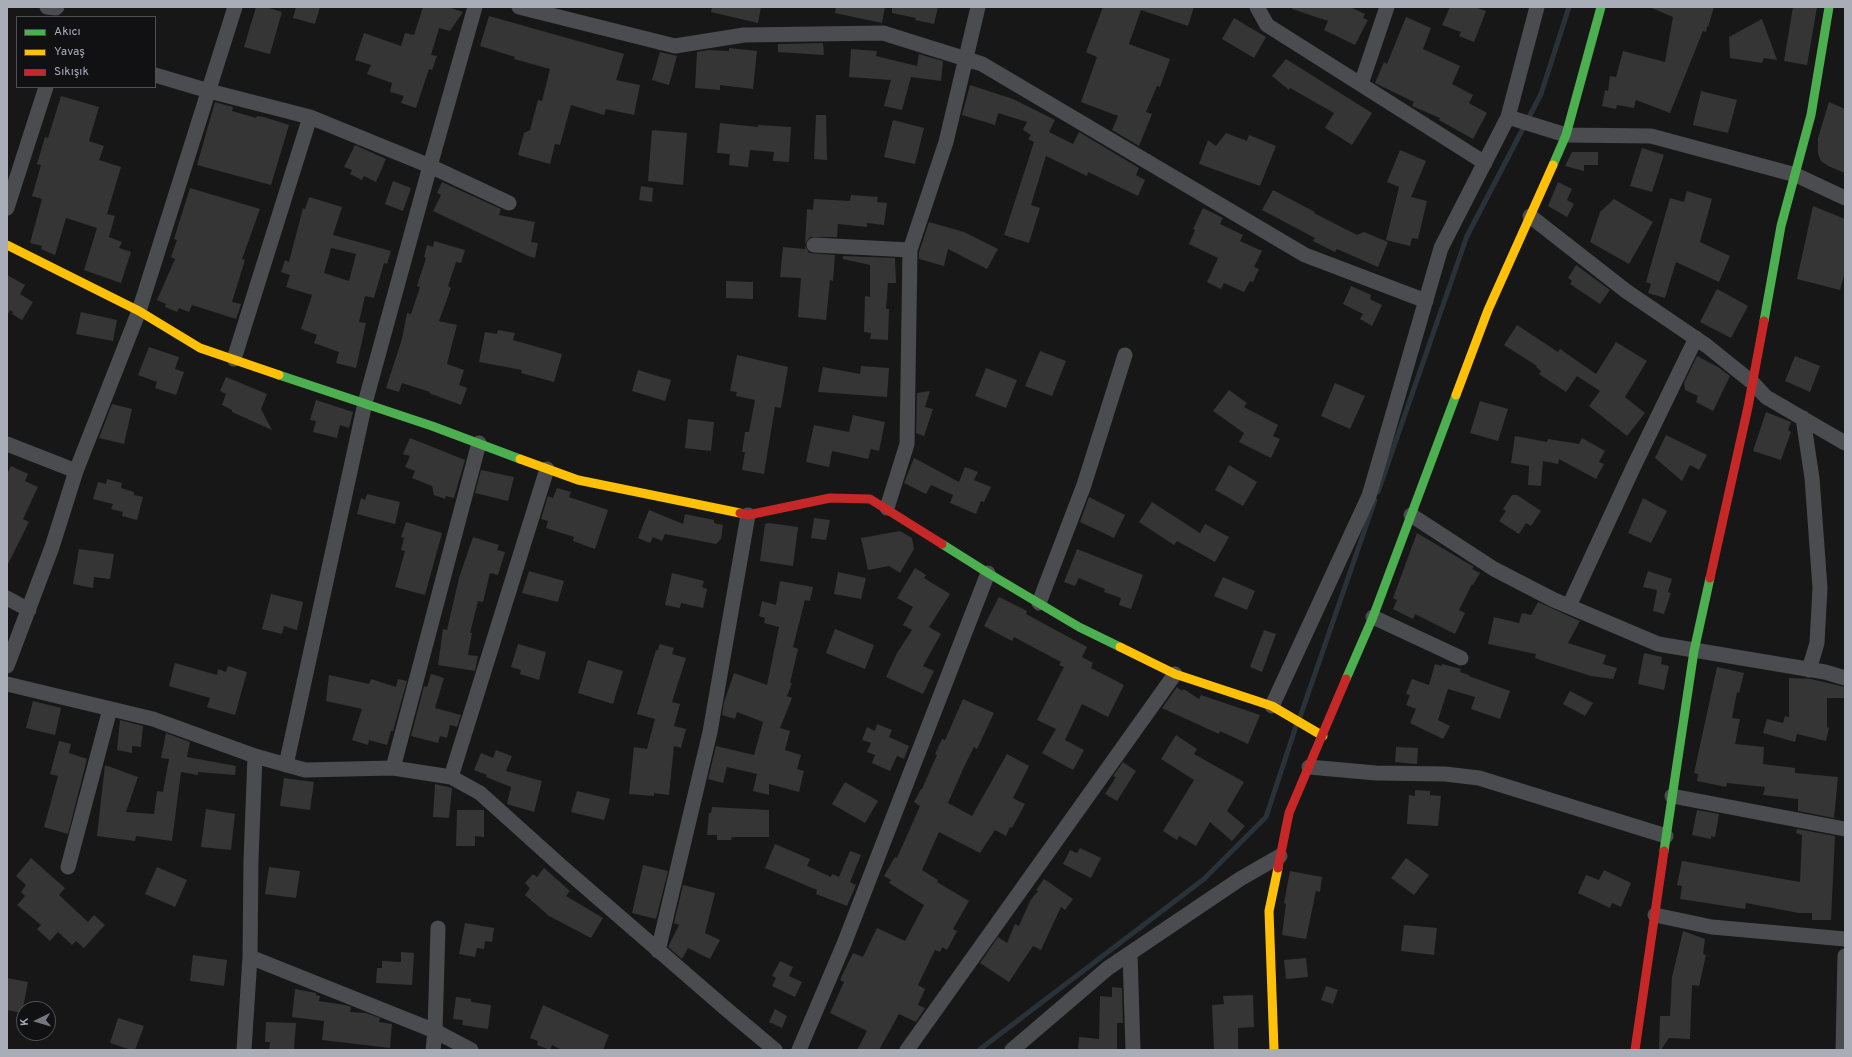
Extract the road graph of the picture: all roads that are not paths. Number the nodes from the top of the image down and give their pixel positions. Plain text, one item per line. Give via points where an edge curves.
1 (47, 7) edge
2 (57, 7) edge
3 (235, 7) edge
4 (475, 7) edge
5 (519, 7) edge
6 (978, 7) edge
7 (1257, 7) edge
8 (1387, 7) edge
9 (1537, 7) edge
10 (1601, 7) edge
11 (1829, 7) edge
12 (966, 59) junction
13 (156, 75) edge
14 (1361, 84) junction
15 (46, 88) edge
16 (210, 91) junction
17 (310, 117) junction
18 (1512, 118) junction
19 (1560, 133) junction
20 (1485, 163) junction
21 (430, 166) junction
22 (1796, 175) junction
23 (1845, 198) edge
24 (509, 203) dead end
25 (7, 208) edge
26 (1530, 216) junction
27 (7, 245) edge
28 (814, 245) dead end
29 (910, 250) junction
30 (1426, 301) junction
31 (139, 311) junction
32 (1696, 338) junction
33 (1125, 355) dead end
34 (234, 359) junction
35 (1753, 383) junction
36 (365, 403) junction
37 (1803, 418) junction
38 (479, 443) junction
39 (1845, 443) edge
40 (7, 444) edge
41 (547, 469) junction
42 (76, 471) junction
43 (887, 508) junction
44 (748, 515) junction
45 (1411, 515) junction
46 (988, 573) junction
47 (7, 598) edge
48 (1039, 603) junction
49 (1569, 606) junction
50 (28, 610) junction
51 (1373, 617) junction
52 (1694, 651) junction
53 (1461, 658) dead end
54 (7, 666) edge
55 (1809, 670) junction
56 (1175, 674) junction
57 (1845, 678) edge
58 (7, 684) edge
59 (110, 709) junction
60 (1278, 709) junction
61 (1320, 734) junction
62 (255, 756) junction
63 (286, 764) junction
64 (1309, 767) junction
65 (393, 768) junction
66 (452, 777) junction
67 (1672, 796) junction
68 (1845, 829) edge
69 (1666, 836) junction
70 (1280, 856) junction
71 (68, 867) dead end
72 (1655, 915) junction
73 (438, 928) dead end
74 (1845, 938) edge
75 (658, 951) junction
76 (1130, 953) junction
77 (1845, 956) edge
78 (250, 957) junction
79 (435, 1031) junction
80 (244, 1050) edge
81 (433, 1050) edge
82 (471, 1050) edge
83 (775, 1050) edge
84 (799, 1050) edge
85 (906, 1050) edge
86 (1012, 1050) edge
87 (1133, 1050) edge
88 (1274, 1050) edge
89 (1635, 1050) edge
90 (1842, 1050) edge

1 - 2 street
3 - 16 street
4 - 21 street
5 - 12 street via 675,46 744,35 883,33
6 - 12 street
7 - 14 street via 1268,25
8 - 14 street
9 - 18 street
10 - 19 street
11 - 22 street via 1811,115
12 - 29 street via 946,142
12 - 30 street via 982,64 1305,254
13 - 16 street
14 - 20 street
15 - 25 street
16 - 17 street
16 - 31 street
17 - 21 street
17 - 34 street
18 - 19 street
18 - 20 street
19 - 22 street via 1651,136
19 - 26 street
20 - 30 street via 1442,248
21 - 24 street
21 - 36 street
22 - 23 street
22 - 35 street via 1781,226
26 - 32 street via 1626,291
26 - 45 street via 1488,310
27 - 31 street
28 - 29 street
29 - 43 street via 907,444
30 - 60 street via 1369,496
31 - 34 street via 200,348
31 - 42 street
32 - 35 street
32 - 49 street via 1632,468
33 - 48 street via 1084,485
34 - 36 street
35 - 37 street via 1766,397
35 - 52 street
36 - 38 street
36 - 63 street
37 - 39 street
37 - 55 street via 1812,478 1820,588 1817,643
38 - 41 street
38 - 65 street
40 - 42 street
41 - 44 street via 578,480
41 - 66 street
42 - 50 street via 52,547
43 - 44 street via 870,499 830,498
43 - 46 street
44 - 75 street via 710,732
45 - 49 street via 1494,569
45 - 51 street
46 - 48 street
46 - 84 street via 844,944
47 - 50 street
48 - 56 street via 1079,627
49 - 52 street via 1658,644
50 - 54 street
51 - 53 street
51 - 61 street
52 - 55 street
52 - 67 street
55 - 57 street
56 - 60 street
56 - 85 street
58 - 59 street
59 - 62 street via 153,719
59 - 71 street
60 - 61 street
61 - 64 street
62 - 63 street
62 - 78 street via 250,860
63 - 65 street via 305,770
64 - 69 street via 1376,774 1445,774 1479,778
64 - 70 street via 1289,813
65 - 66 street
66 - 75 street via 480,793
67 - 68 street
67 - 69 street
69 - 72 street
70 - 76 street via 1240,879
70 - 88 street via 1269,911
72 - 74 street via 1712,927
72 - 89 street
73 - 79 street
75 - 83 street
76 - 86 street via 1108,968
76 - 87 street
77 - 90 street
78 - 79 street
78 - 80 street
79 - 81 street
79 - 82 street

